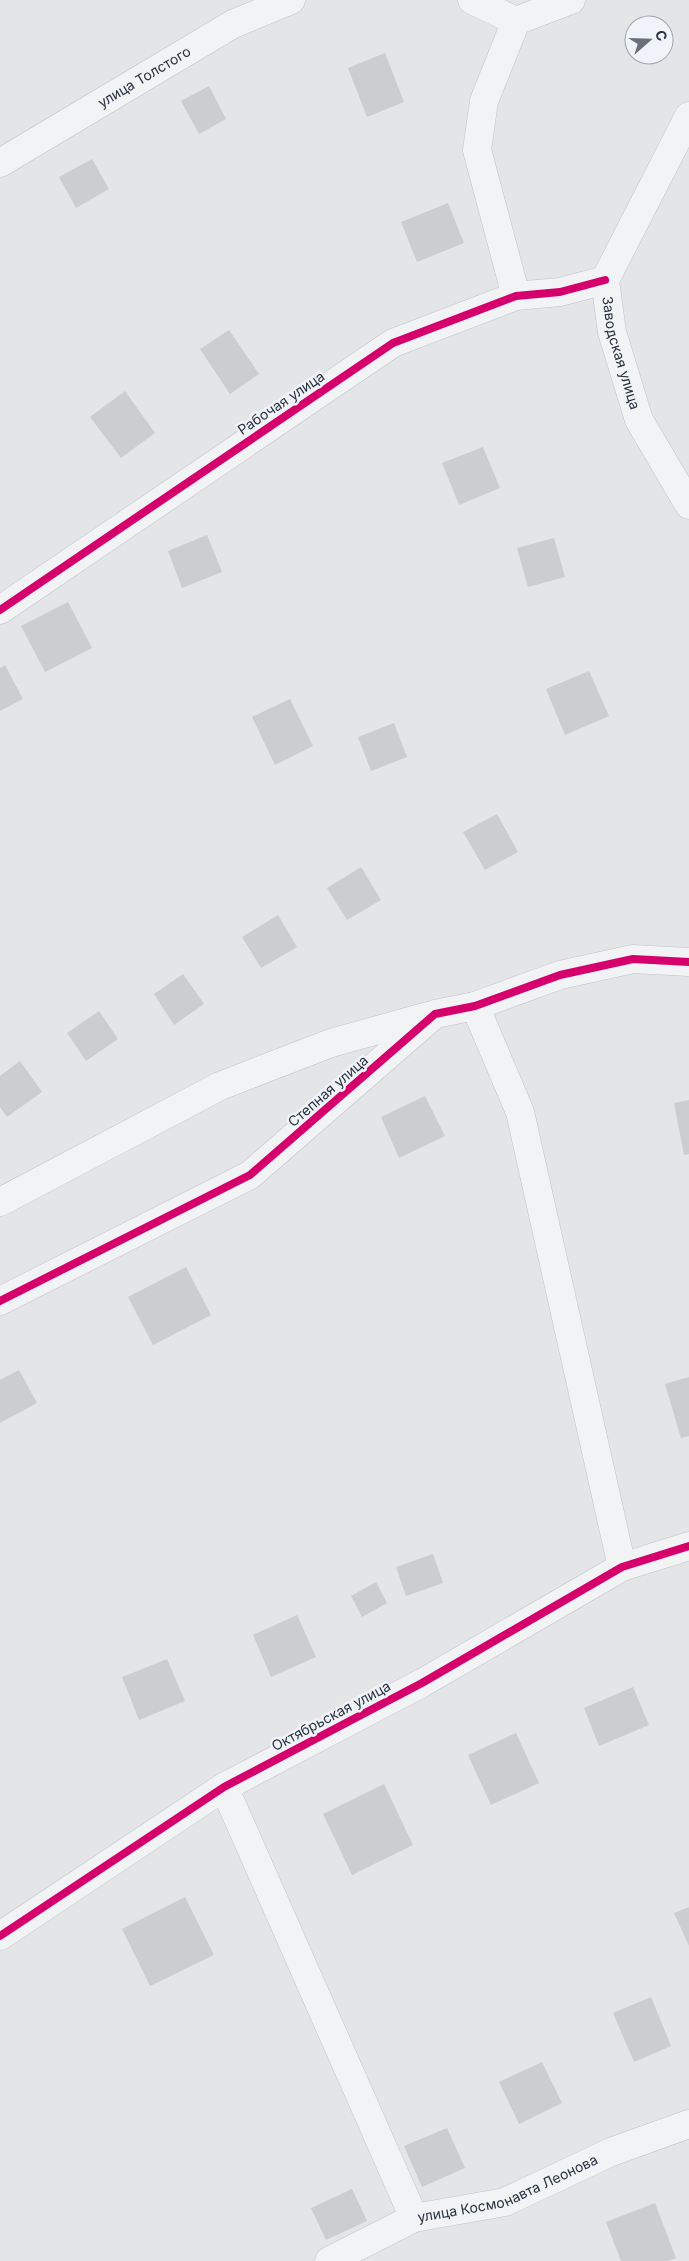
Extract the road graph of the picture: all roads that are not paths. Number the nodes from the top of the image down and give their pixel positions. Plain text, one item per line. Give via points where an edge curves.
1 (291, 0) edge
2 (472, 0) edge
3 (571, 0) edge
4 (516, 21) junction
5 (689, 116) edge
6 (0, 163) edge
7 (605, 280) junction
8 (516, 296) junction
9 (689, 505) edge
10 (0, 610) edge
11 (689, 962) edge
12 (475, 1006) junction
13 (435, 1014) junction
14 (0, 1202) edge
15 (0, 1301) edge
16 (689, 1546) edge
17 (622, 1567) junction
18 (224, 1787) junction
19 (0, 1936) edge
20 (689, 2124) edge
21 (414, 2218) junction
22 (330, 2261) edge

1 - 6 street, улица Толстого via 233,24
2 - 4 street
3 - 4 street
4 - 8 street via 484,100 477,150
5 - 7 street, Заводская улица
7 - 8 street, Рабочая улица via 560,292
7 - 9 street, Заводская улица via 612,332 639,420
8 - 10 street, Рабочая улица via 393,343
11 - 12 street, Степная улица via 633,959 560,975
12 - 13 street, Степная улица
12 - 17 street via 520,1112
13 - 14 street via 331,1044 220,1086
13 - 15 street, Степная улица via 250,1175
16 - 17 street, Октябрьская улица
17 - 18 street, Октябрьская улица via 422,1683
18 - 19 street, Октябрьская улица
18 - 21 street
20 - 21 street, улица Космонавта Леонова via 610,2152 505,2202
21 - 22 street, улица Космонавта Леонова

